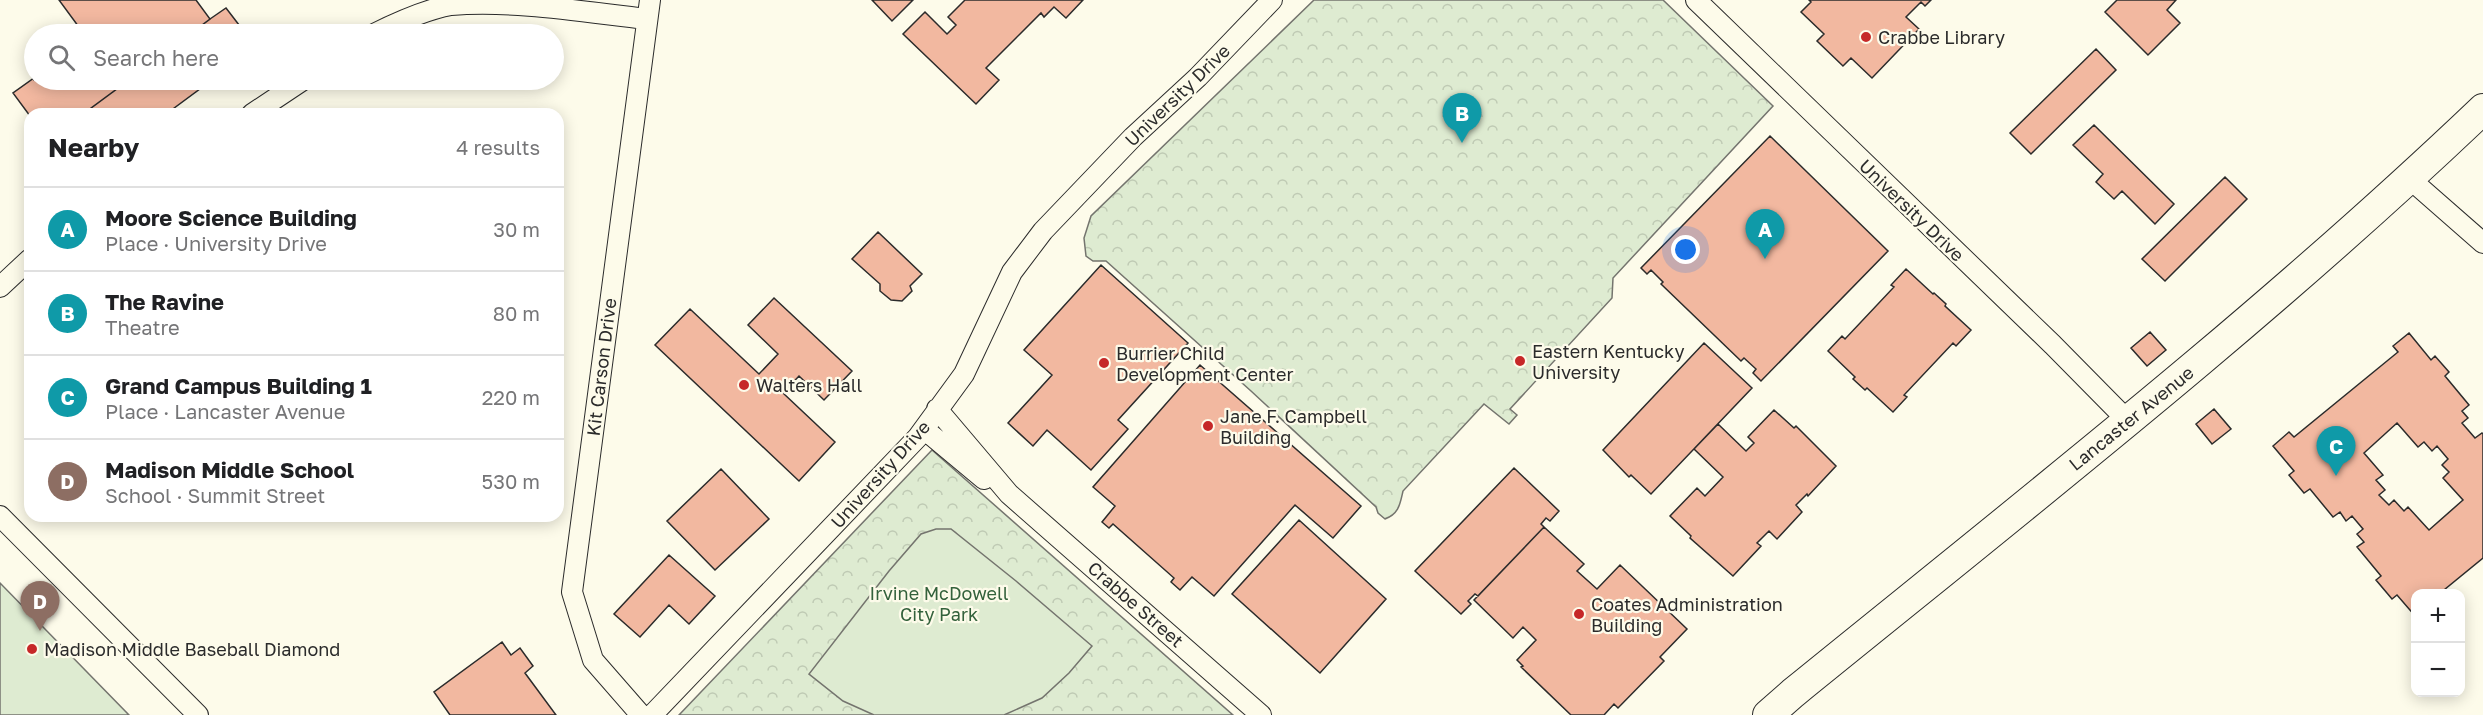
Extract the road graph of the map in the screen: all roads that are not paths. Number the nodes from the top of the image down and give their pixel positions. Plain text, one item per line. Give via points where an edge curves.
1 (1272, 0) edge
2 (1695, 0) edge
3 (649, 10) edge
4 (397, 24) edge
5 (288, 90) edge
6 (261, 108) edge
7 (2483, 109) edge
8 (2410, 179) junction
9 (2483, 243) edge
10 (24, 265) edge
11 (0, 287) edge
12 (937, 409) junction
13 (2128, 421) junction
14 (924, 429) junction
15 (1009, 494) junction
16 (0, 516) edge
17 (198, 715) edge
18 (641, 715) edge
19 (652, 715) edge
20 (1261, 715) edge
21 (1768, 715) edge

1 - 12 street, University Drive via 1026,250 1000,294 964,374
2 - 13 street, University Drive
3 - 4 street via 502,2 462,4
3 - 18 street, Kit Carson Drive via 572,592 593,660
5 - 6 street
7 - 8 main road, Lancaster Avenue
8 - 9 street
8 - 13 main road, Lancaster Avenue
10 - 11 street
12 - 14 street, University Drive
12 - 15 street, Crabbe Street
13 - 21 main road, Lancaster Avenue
14 - 15 street, Crabbe Street via 987,481
14 - 19 street, University Drive
15 - 20 street, Crabbe Street
16 - 17 street

